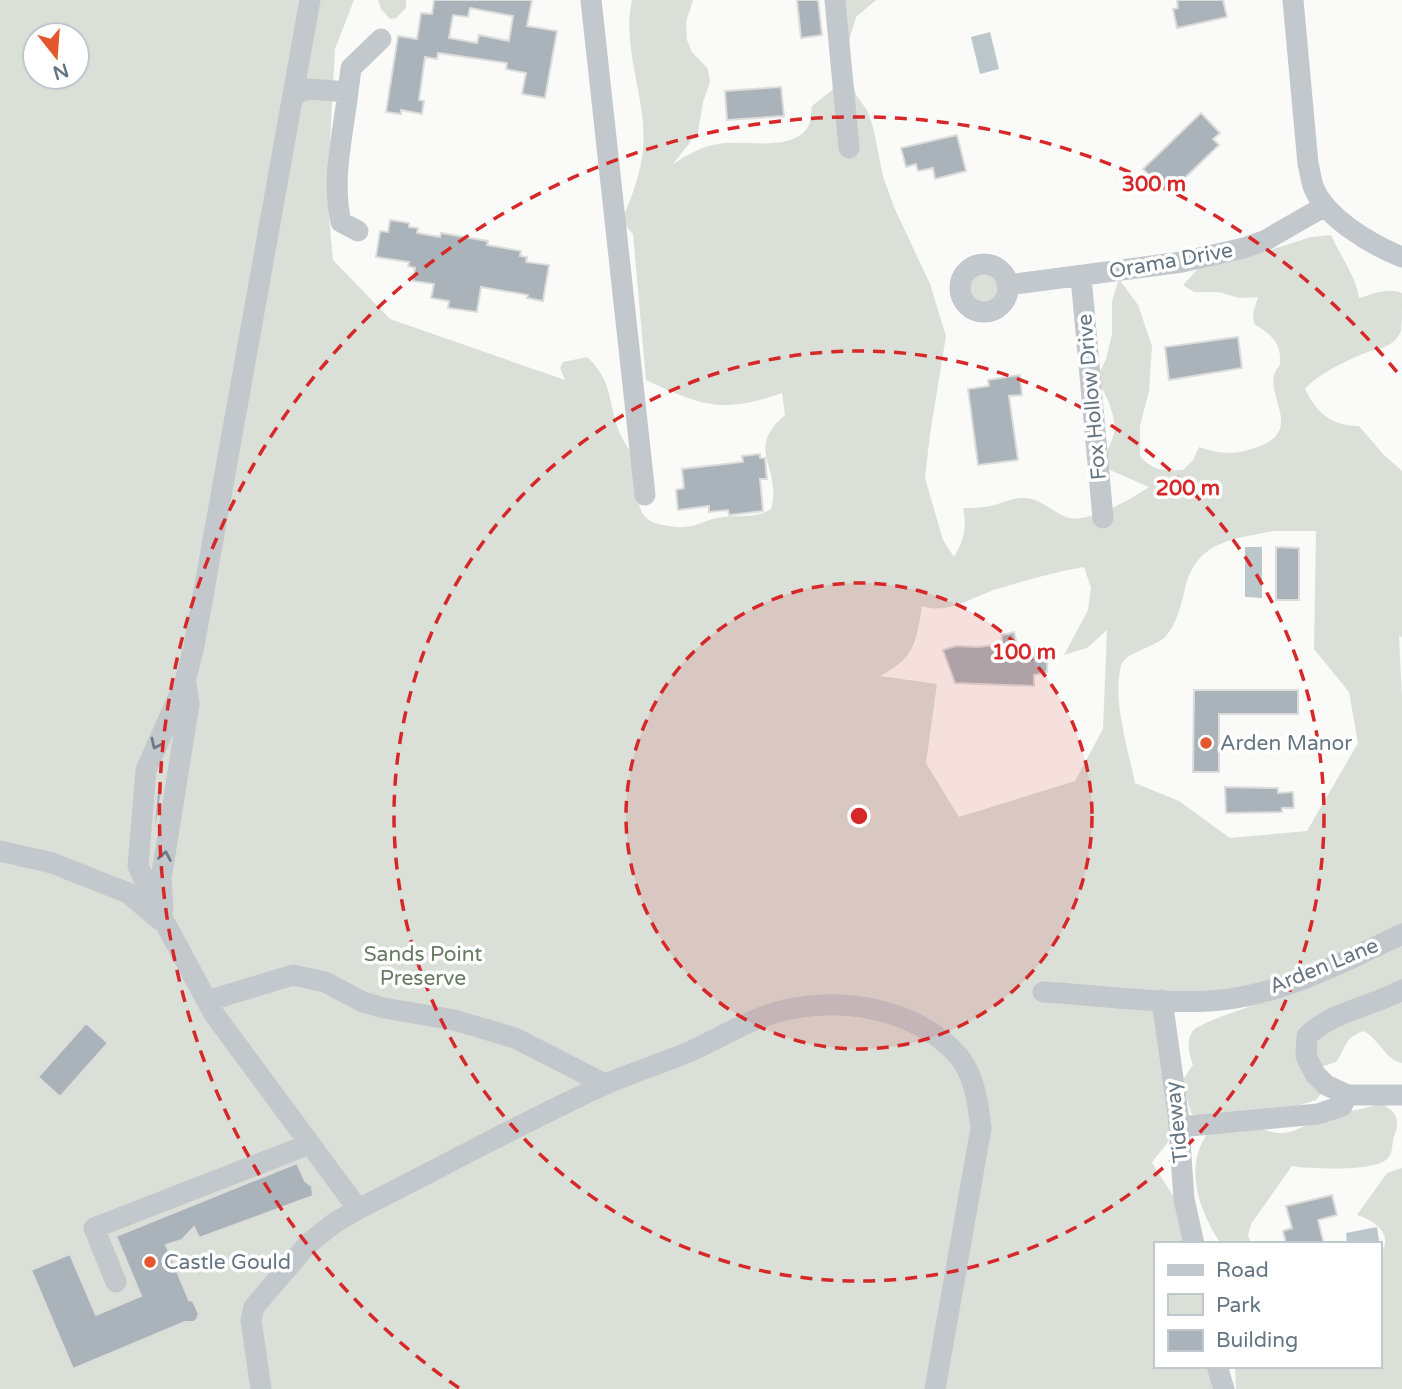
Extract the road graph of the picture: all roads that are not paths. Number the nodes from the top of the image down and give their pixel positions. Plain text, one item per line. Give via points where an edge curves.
1 (310, 0) edge
2 (591, 0) edge
3 (835, 0) edge
4 (1293, 0) edge
5 (381, 39) dead end
6 (348, 92) junction
7 (293, 94) junction
8 (849, 148) dead end
9 (1325, 206) junction
10 (358, 232) dead end
11 (1402, 257) edge
12 (1081, 277) junction
13 (1007, 285) dead end
14 (645, 495) dead end
15 (1103, 518) dead end
16 (185, 682) junction
17 (0, 851) edge
18 (164, 923) junction
19 (1402, 934) edge
20 (1402, 989) edge
21 (1043, 992) dead end
22 (1162, 1000) junction
23 (207, 1001) junction
24 (605, 1084) junction
25 (1347, 1095) junction
26 (1402, 1095) edge
27 (1179, 1127) junction
28 (310, 1144) junction
29 (358, 1209) junction
30 (1194, 1242) edge
31 (116, 1283) dead end
32 (1218, 1368) edge
33 (261, 1389) edge
34 (935, 1389) edge
35 (1224, 1389) edge

1 - 7 street
2 - 14 street
3 - 8 street
4 - 9 street via 1308,164 1313,187
5 - 6 street via 351,68
6 - 7 street via 308,89
6 - 10 street via 338,199 341,222
7 - 16 street
9 - 11 street via 1353,230
9 - 12 street, Orama Drive via 1244,248
12 - 13 street, Orama Drive
12 - 15 street, Fox Hollow Drive
18 -> 16 street via 161,879 189,704
16 -> 18 street via 146,770 138,866
17 - 18 street via 52,863 128,893
18 - 23 street
19 - 22 street, Arden Lane via 1269,990 1211,1001
20 - 25 street via 1321,1022 1307,1036 1306,1056 1315,1074
21 - 22 street, Arden Lane
22 - 27 street, Tideway
23 - 24 street via 301,976 373,1005 454,1020 515,1038
23 - 28 street
24 - 29 street
24 - 34 street via 694,1050 743,1023 828,1004 870,1007 898,1016 954,1051 978,1096 981,1128
25 - 26 street
25 - 27 street via 1342,1106 1318,1114
27 - 30 street, Tideway via 1184,1199
28 - 29 street
28 - 31 street via 94,1228
29 - 33 street via 308,1244 254,1307 251,1320
32 - 35 street

